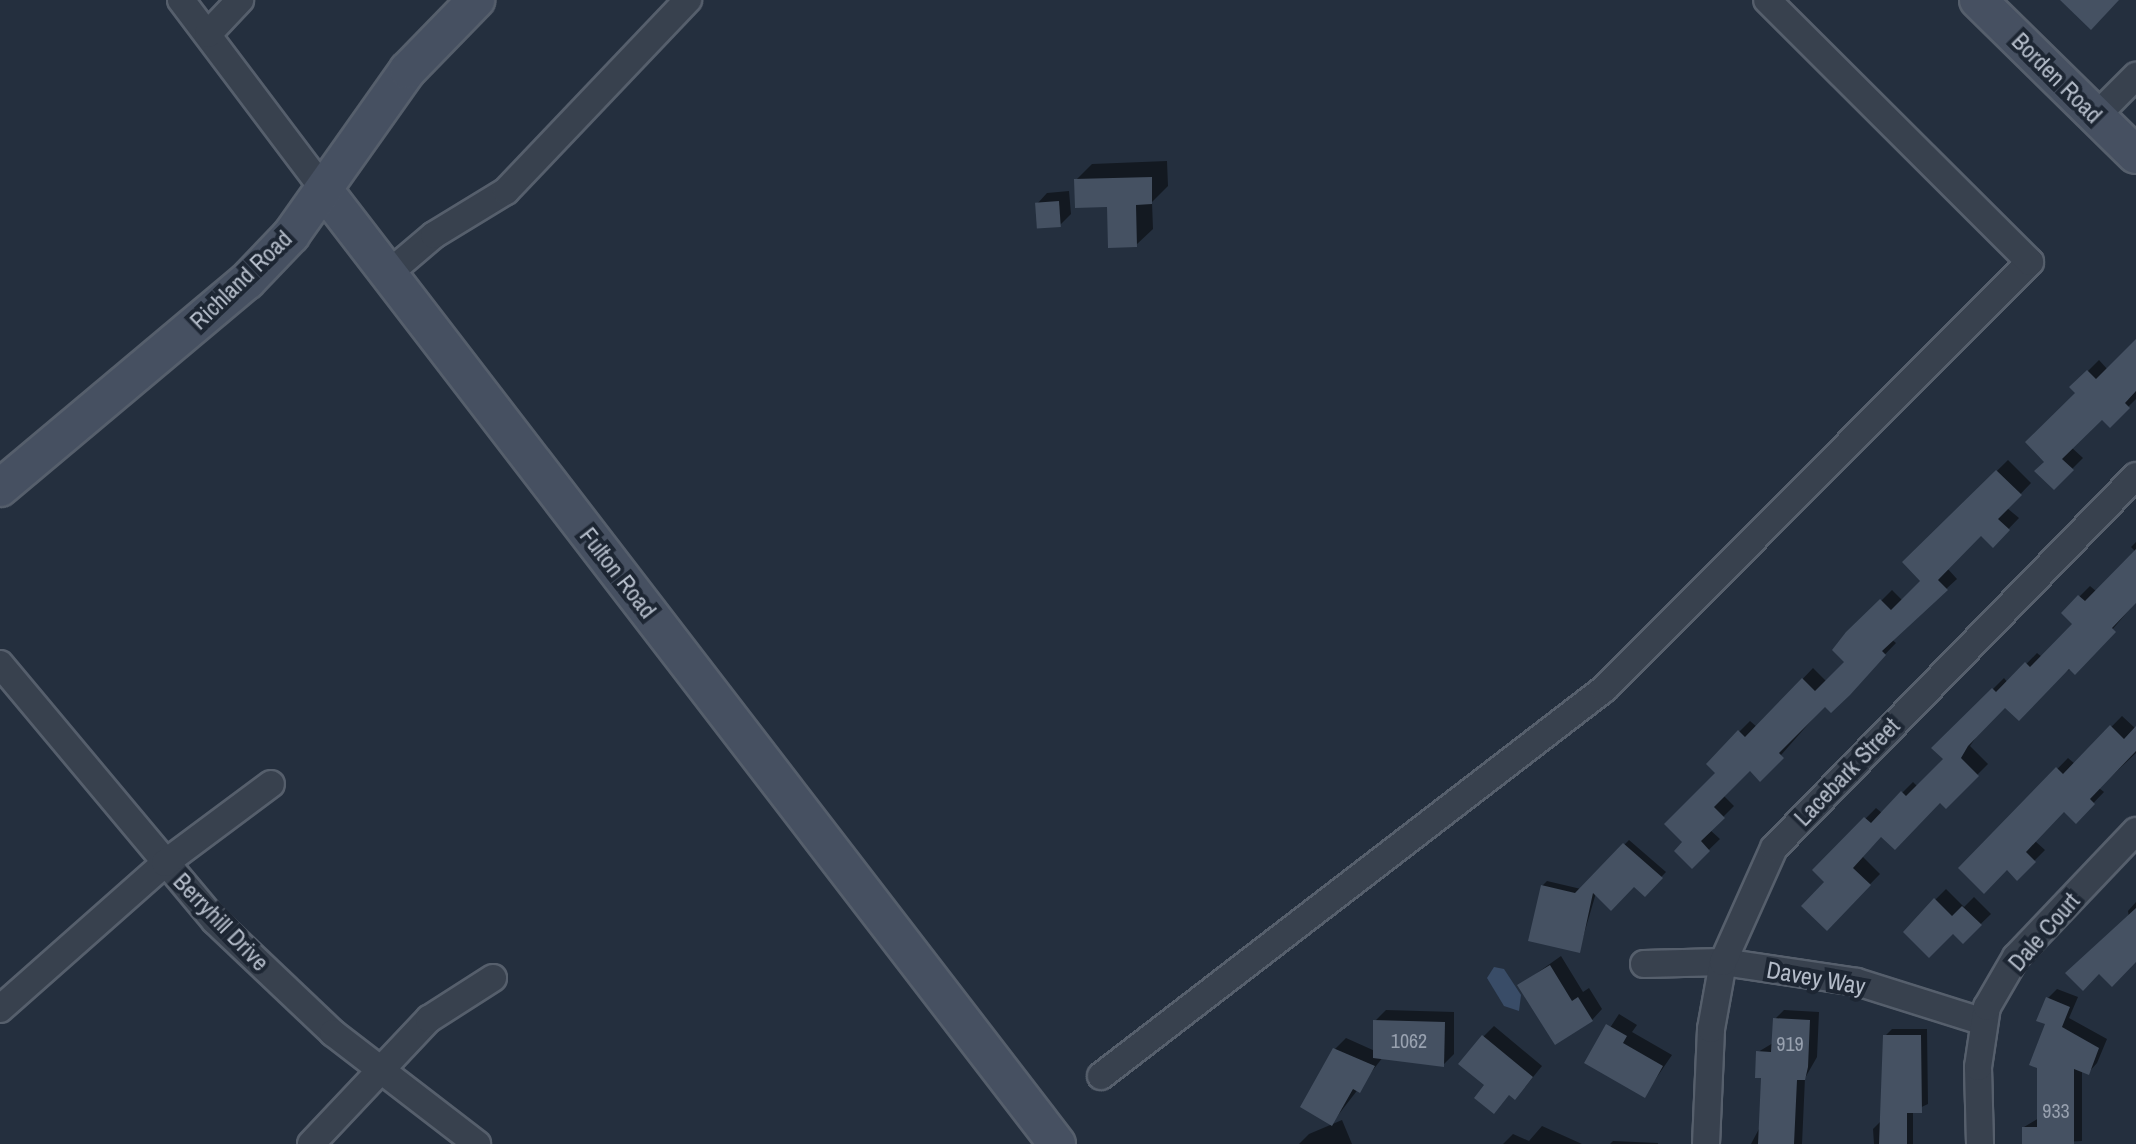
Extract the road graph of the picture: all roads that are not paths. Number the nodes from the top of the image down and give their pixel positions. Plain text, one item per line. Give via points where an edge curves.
1 (181, 0) edge
2 (240, 0) edge
3 (476, 0) edge
4 (688, 0) edge
5 (1767, 0) edge
6 (1978, 0) edge
7 (208, 34) junction
8 (2136, 76) edge
9 (2096, 116) junction
10 (2136, 155) edge
11 (324, 190) junction
12 (388, 274) junction
13 (2136, 476) edge
14 (0, 488) edge
15 (0, 664) edge
16 (271, 784) dead end
17 (2136, 831) edge
18 (165, 863) junction
19 (1723, 962) junction
20 (1644, 964) dead end
21 (493, 978) dead end
22 (0, 1009) edge
23 (1984, 1022) junction
24 (379, 1071) junction
25 (1101, 1076) dead end
26 (311, 1144) edge
27 (477, 1144) edge
28 (1057, 1144) edge
29 (1706, 1144) edge
30 (1980, 1144) edge

1 - 7 street, Fulton Road
2 - 7 street
3 - 11 street, Richland Road via 408,70
4 - 12 street via 506,191 434,235
5 - 25 street via 2030,262 1604,689
6 - 9 street, Borden Road
7 - 11 street, Fulton Road
8 - 9 street
9 - 10 street, Borden Road
11 - 12 street, Fulton Road
11 - 14 street, Richland Road via 247,281
12 - 28 street, Fulton Road
13 - 19 street, Lacebark Street via 1774,848
15 - 18 street, Berryhill Drive
16 - 18 street
17 - 23 street, Dale Court via 2016,957
18 - 22 street
18 - 24 street, Berryhill Drive via 215,921
19 - 20 street, Davey Way
19 - 23 street, Davey Way via 1857,982
19 - 29 street, Lacebark Street via 1711,1029
21 - 24 street via 429,1019
23 - 30 street, Dale Court via 1978,1067
24 - 26 street
24 - 27 street, Berryhill Drive

